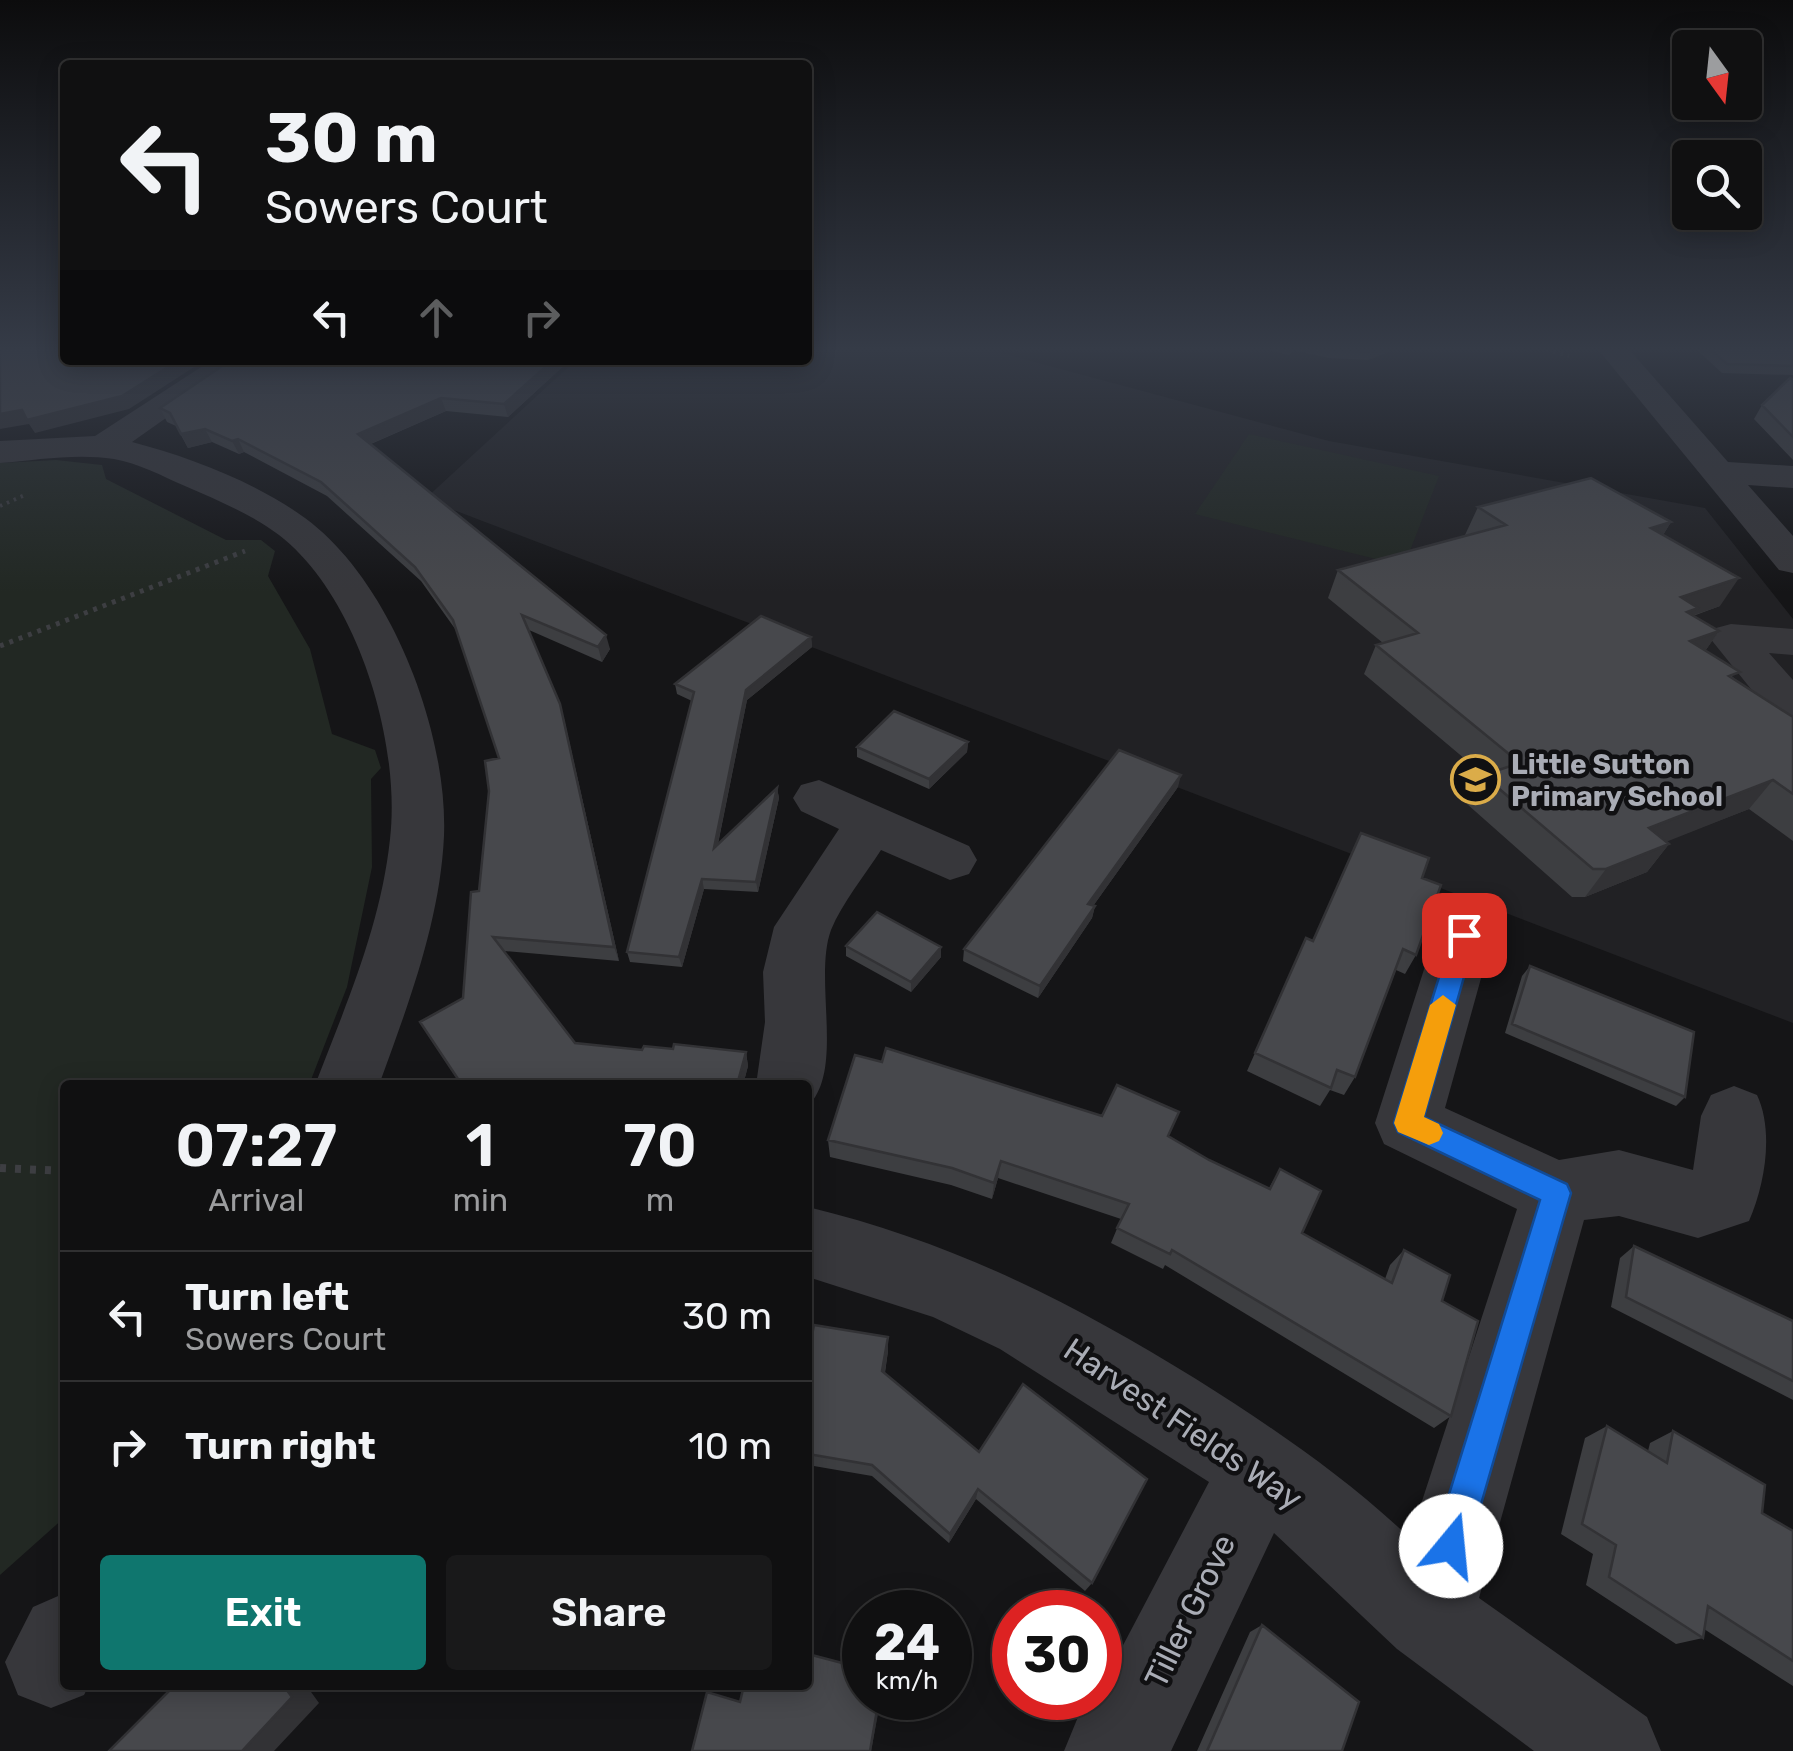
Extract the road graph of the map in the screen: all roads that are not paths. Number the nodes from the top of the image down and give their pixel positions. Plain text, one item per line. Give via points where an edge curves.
1 (128, 429) edge
2 (1681, 429) edge
3 (102, 446) junction
4 (0, 452) edge
5 (1718, 472) junction
6 (1793, 477) edge
7 (1793, 562) edge
8 (1793, 642) edge
9 (1793, 709) edge
10 (818, 798) dead end
11 (871, 822) junction
12 (950, 860) dead end
13 (1464, 935) dead end
14 (349, 1080) edge
15 (789, 1080) edge
16 (1734, 1116) dead end
17 (1557, 1193) junction
18 (812, 1243) edge
19 (1261, 1468) junction
20 (1430, 1617) junction
21 (1112, 1751) edge
22 (1613, 1751) edge

1 - 3 street
2 - 5 street
3 - 4 street
3 - 14 street via 245,498 298,530 360,610 384,661 411,733 418,800 410,890
5 - 6 street
5 - 7 street
8 - 9 street via 1732,637
10 - 11 street
11 - 12 street
11 - 15 street via 804,927 793,972 796,1022
13 - 17 street via 1408,1123
16 - 17 street via 1724,1197 1710,1205 1618,1183
17 - 20 street
18 - 19 street, Harvest Fields Way via 944,1283 1027,1322
19 - 20 street, Harvest Fields Way
19 - 21 street, Tiller Grove via 1140,1714
20 - 22 street, Harvest Fields Way

